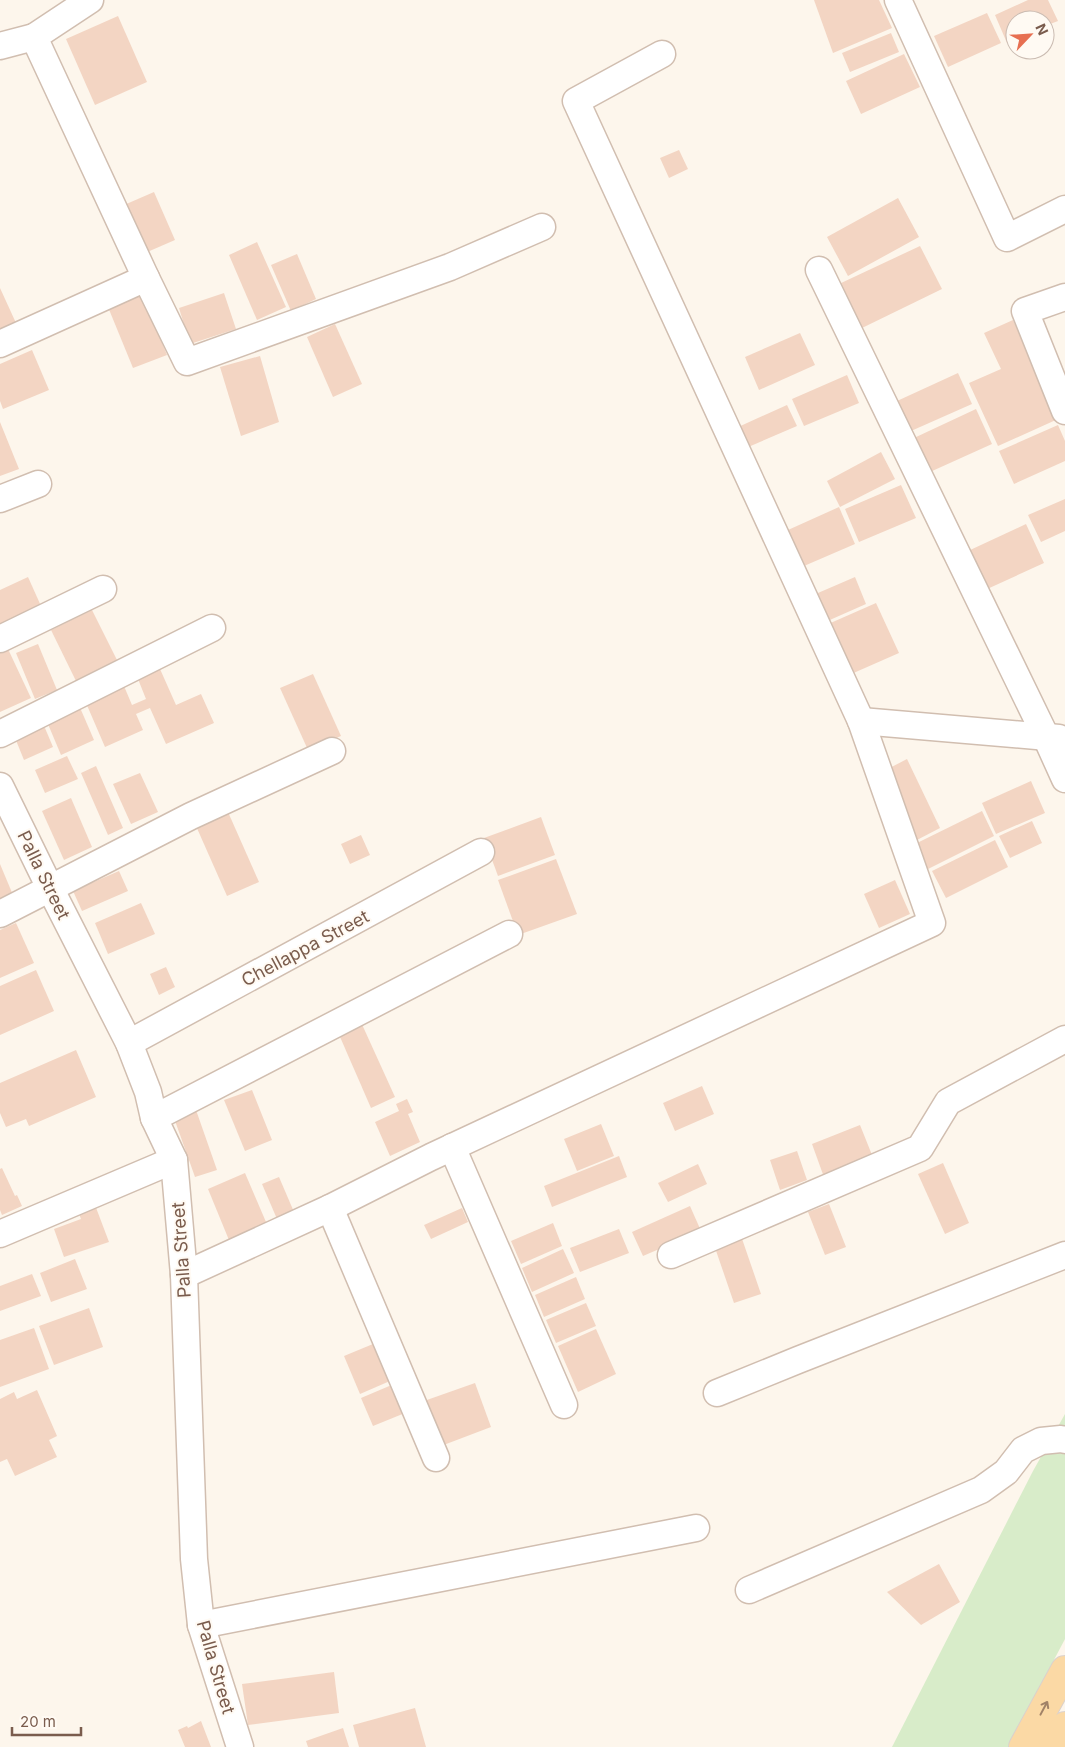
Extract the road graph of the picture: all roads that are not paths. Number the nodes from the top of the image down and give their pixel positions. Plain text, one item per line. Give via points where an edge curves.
1 (90, 0) edge
2 (898, 0) edge
3 (34, 38) junction
4 (0, 46) edge
5 (662, 54) dead end
6 (1065, 209) edge
7 (542, 227) dead end
8 (819, 270) dead end
9 (146, 278) junction
10 (1065, 297) edge
11 (0, 344) edge
12 (1065, 411) edge
13 (38, 484) dead end
14 (0, 499) edge
15 (103, 589) dead end
16 (212, 628) dead end
17 (0, 639) edge
18 (861, 721) junction
19 (0, 734) edge
20 (1056, 737) edge
21 (332, 751) dead end
22 (1065, 779) edge
23 (0, 786) edge
24 (481, 852) dead end
25 (50, 888) junction
26 (0, 914) edge
27 (509, 934) dead end
28 (1065, 1039) edge
29 (129, 1043) junction
30 (154, 1118) junction
31 (452, 1147) junction
32 (174, 1160) junction
33 (330, 1208) junction
34 (0, 1234) edge
35 (671, 1255) dead end
36 (1065, 1255) edge
37 (184, 1275) junction
38 (717, 1393) dead end
39 (564, 1405) dead end
40 (1065, 1440) edge
41 (436, 1458) dead end
42 (696, 1528) dead end
43 (749, 1590) dead end
44 (201, 1625) junction
45 (1065, 1670) edge
46 (1065, 1726) edge
47 (240, 1747) edge
48 (1024, 1747) edge
49 (1053, 1747) edge

1 - 3 street
2 - 6 street via 1007,238
3 - 4 street
3 - 9 street
5 - 18 street via 576,101
7 - 9 street via 450,267 188,362
8 - 20 street
9 - 11 street
10 - 12 street via 1025,311
13 - 14 street
15 - 17 street
16 - 19 street
18 - 20 street
18 - 31 street via 932,923
20 - 22 street
21 - 25 street via 191,816
23 - 25 street, Palla Street
24 - 29 street, Chellappa Street
25 - 26 street
25 - 29 street, Palla Street
27 - 30 street
28 - 35 street via 948,1102 920,1148
29 - 30 street, Palla Street via 148,1092
30 - 32 street, Palla Street
31 - 33 street
31 - 39 street
32 - 34 street
32 - 37 street, Palla Street
33 - 37 street
33 - 41 street
36 - 38 street
37 - 44 street, Palla Street via 194,1559
40 - 43 street via 1041,1441 1023,1450 1006,1472 981,1490
42 - 44 street
44 - 47 street, Palla Street
48 -> 45 main road
46 - 49 main road

